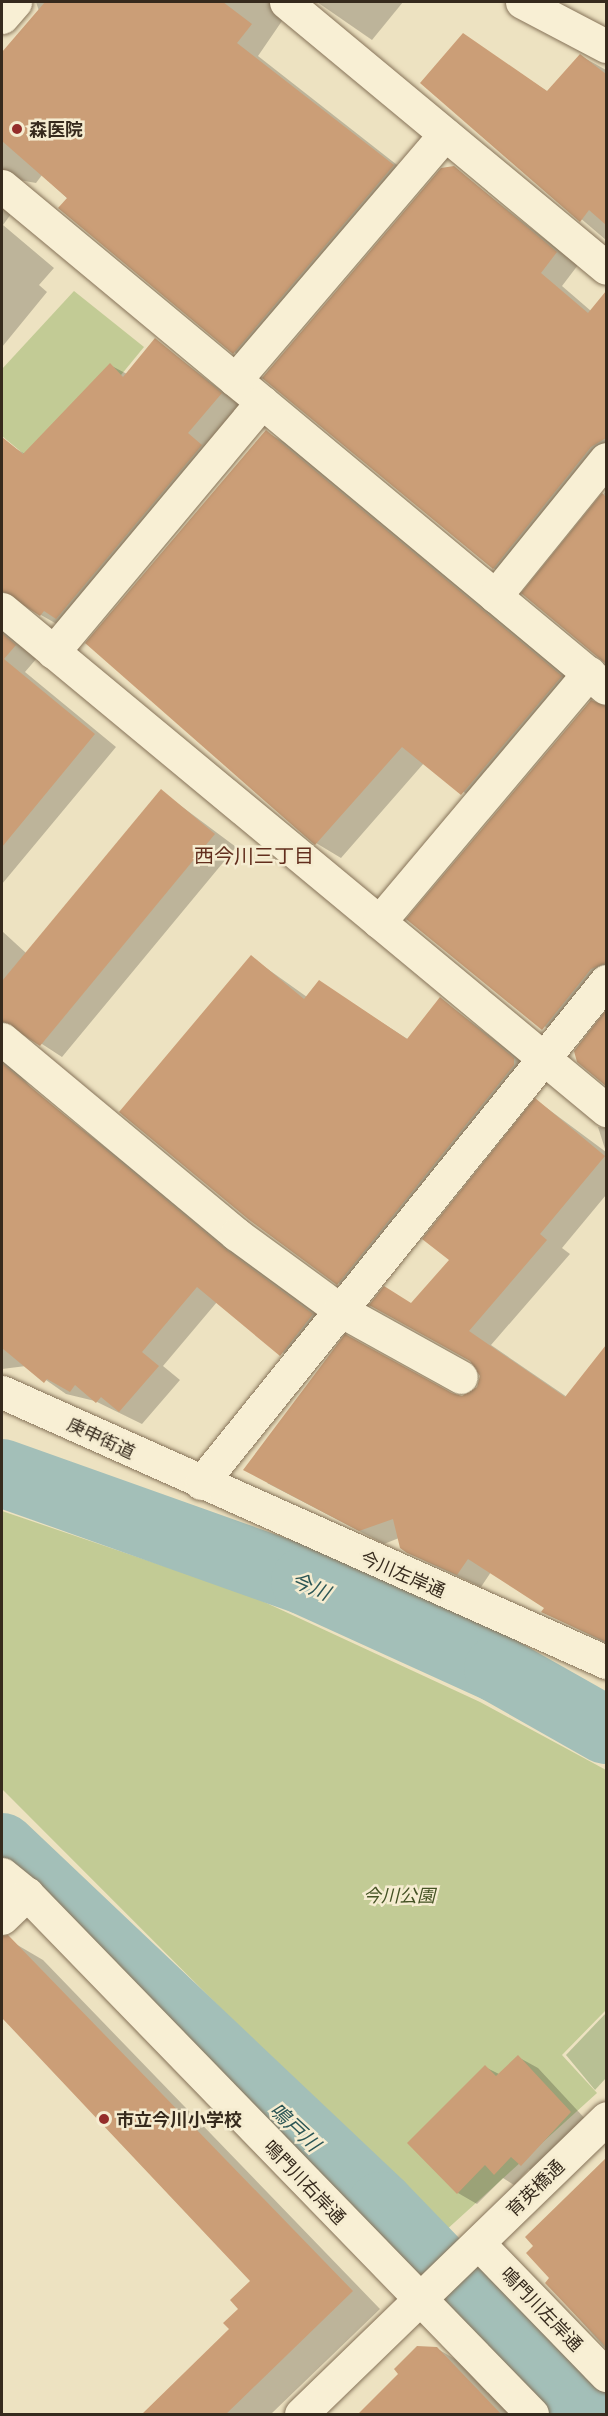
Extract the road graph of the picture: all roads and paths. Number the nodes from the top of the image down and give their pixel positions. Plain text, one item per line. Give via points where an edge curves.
1 (15, 2) edge
2 (286, 2) edge
3 (522, 2) edge
4 (2, 17) edge
5 (606, 46) edge
6 (445, 134) junction
7 (2, 186) edge
8 (606, 268) edge
9 (235, 380) junction
10 (262, 402) junction
11 (606, 459) edge
12 (495, 596) junction
13 (2, 609) edge
14 (53, 652) junction
15 (598, 681) edge
16 (380, 922) junction
17 (606, 981) edge
18 (2, 1039) edge
19 (542, 1057) junction
20 (606, 1110) edge
21 (340, 1310) junction
22 (461, 1377) dead end
23 (2, 1392) edge
24 (201, 1483) junction
25 (606, 1662) edge
26 (2, 1874) edge
27 (27, 1894) junction
28 (2, 1918) edge
29 (606, 2118) edge
30 (471, 2250) junction
31 (424, 2292) junction
32 (606, 2375) edge
33 (301, 2415) edge
34 (532, 2415) edge

1 - 4 street
2 - 6 street
3 - 5 street
6 - 8 street
6 - 9 street
7 - 9 street
9 - 10 street
10 - 12 street
10 - 14 street
11 - 12 street
12 - 15 street
13 - 14 street
14 - 16 street
15 - 16 street
16 - 19 street
17 - 19 street
18 - 21 street via 236,1234
19 - 20 street
19 - 21 street
21 - 22 street
21 - 24 street
23 - 24 street, 庚申街道
24 - 25 street, 今川左岸通
26 - 27 street, 鳴門川右岸通
27 - 28 street
27 - 31 street, 鳴門川右岸通
29 - 30 street, 育英橋通
30 - 31 street, 育英橋通
30 - 32 street, 鳴門川左岸通
31 - 33 street
31 - 34 street, 鳴門川右岸通

